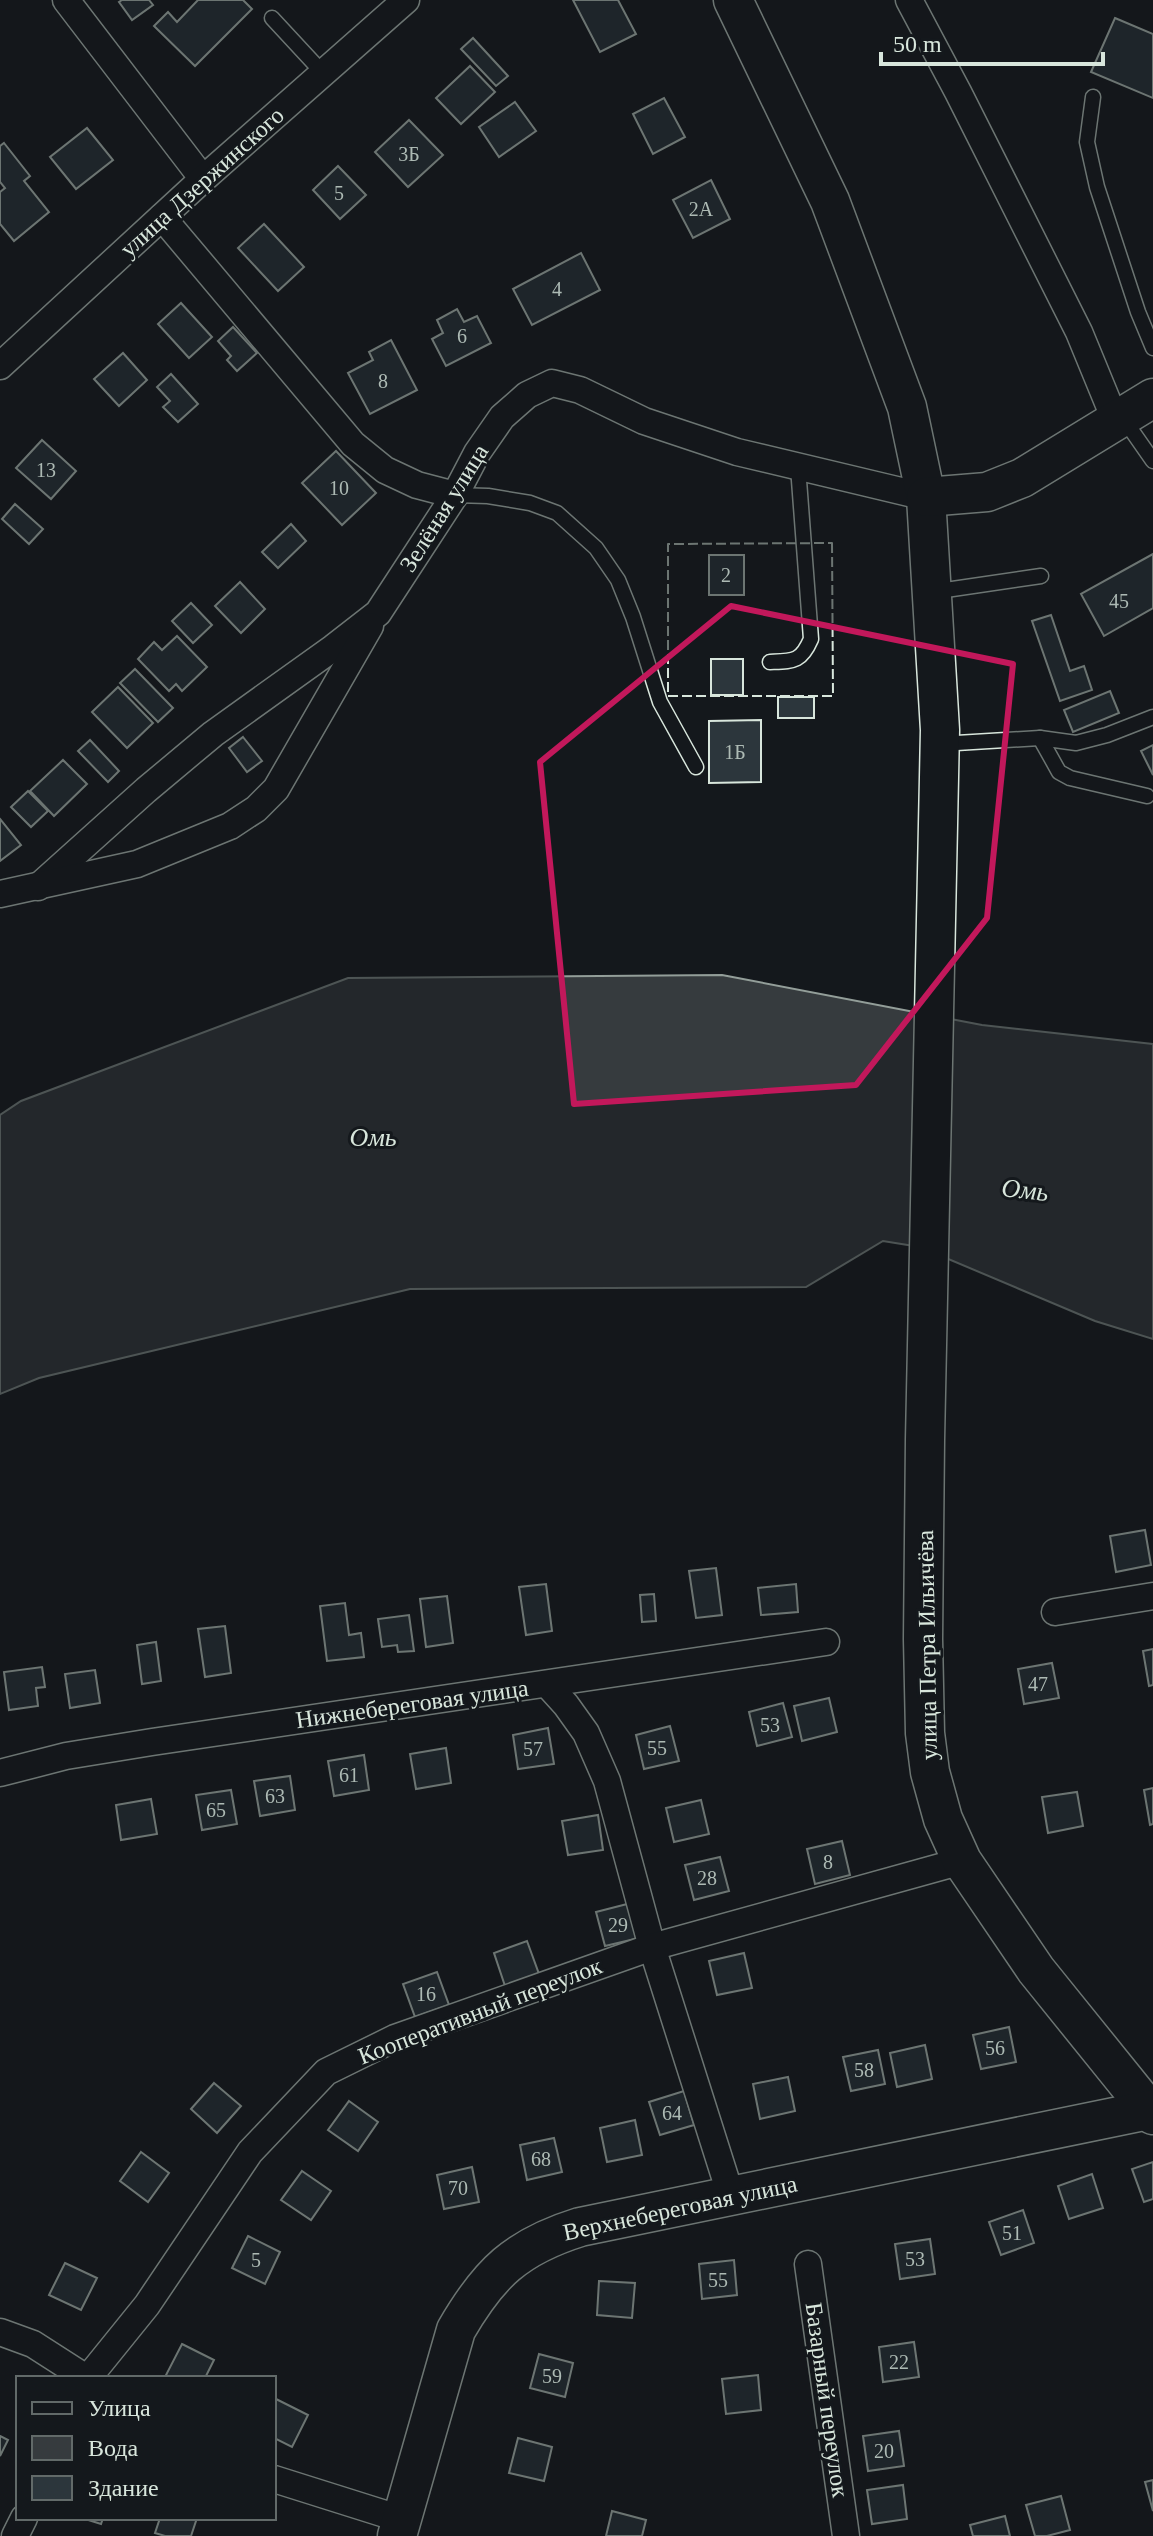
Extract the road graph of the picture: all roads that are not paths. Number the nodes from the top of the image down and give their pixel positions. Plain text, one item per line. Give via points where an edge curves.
1 (66, 0) edge
2 (406, 0) edge
3 (733, 0) edge
4 (909, 0) edge
5 (272, 18) dead end
6 (323, 73) junction
7 (1093, 97) dead end
8 (203, 179) junction
9 (162, 217) junction
10 (1153, 348) edge
11 (0, 366) edge
12 (1130, 412) edge
13 (1153, 461) edge
14 (798, 467) junction
15 (455, 495) junction
16 (926, 497) junction
17 (1041, 576) dead end
18 (932, 592) junction
19 (378, 613) junction
20 (770, 662) dead end
21 (1153, 717) edge
22 (1040, 738) junction
23 (940, 744) junction
24 (696, 767) dead end
25 (1147, 796) dead end
26 (38, 887) junction
27 (0, 894) edge
28 (1153, 1596) edge
29 (1055, 1612) dead end
30 (826, 1642) dead end
31 (547, 1684) junction
32 (0, 1773) edge
33 (962, 1861) junction
34 (652, 1947) junction
35 (1152, 2112) edge
36 (731, 2196) junction
37 (808, 2264) dead end
38 (0, 2332) edge
39 (84, 2376) edge
40 (89, 2376) edge
41 (276, 2480) edge
42 (399, 2527) edge
43 (846, 2536) edge

1 - 8 street
2 - 6 street, улица Дзержинского
3 - 16 main road, улица Петра Ильичёва via 830,201 907,407
4 - 12 street via 1079,332
5 - 6 lane
6 - 8 street, улица Дзержинского
7 - 10 lane via 1087,142 1097,187
8 - 9 street, улица Дзержинского
9 - 11 street, улица Дзержинского
9 - 15 street via 353,444 385,470
12 - 13 lane
12 - 16 main road via 1022,478 987,492
14 - 15 street, Зелёная улица via 737,452 552,383 527,395 502,417
14 - 16 street, Зелёная улица
14 - 20 lane via 811,639 804,654 791,662
15 - 19 street, Зелёная улица
15 - 24 lane via 502,498 557,513 596,548 618,580 660,702
16 - 18 main road, улица Петра Ильичёва
17 - 18 lane
18 - 23 main road, улица Петра Ильичёва
19 - 26 street, Зелёная улица via 213,734
19 - 26 street via 276,789 256,809 230,826 137,864
21 - 22 lane via 1076,743
22 - 23 lane
22 - 25 lane via 1059,772 1070,778
23 - 33 main road, улица Петра Ильичёва via 925,1440 925,1733 943,1819
26 - 27 street
28 - 29 street
30 - 31 street, Нижнебереговая улица
31 - 32 street, Нижнебереговая улица via 152,1742
31 - 34 street via 586,1733 607,1781
33 - 34 street, Кооперативный переулок
33 - 35 main road, улица Петра Ильичёва via 1036,1970
34 - 36 street
34 - 40 street, Кооперативный переулок via 395,2038 326,2072 250,2152 147,2305
35 - 36 main road, Верхнебереговая улица
36 - 42 main road, Верхнебереговая улица via 547,2238 519,2253 492,2278 456,2330
37 - 43 street, Базарный переулок
38 - 39 street via 33,2344
41 - 42 street

